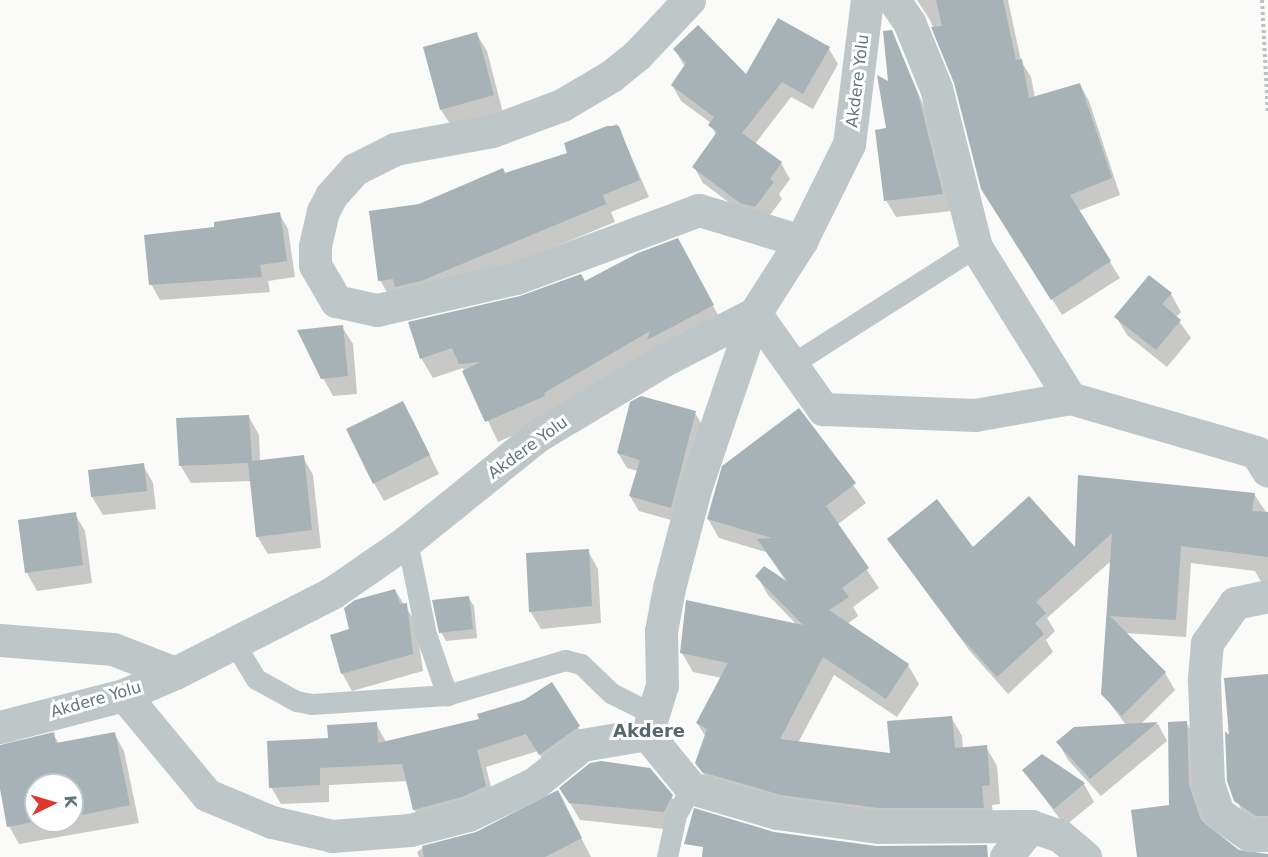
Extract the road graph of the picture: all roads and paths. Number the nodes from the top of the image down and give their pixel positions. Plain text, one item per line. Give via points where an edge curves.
1 (689, 0) edge
2 (867, 0) edge
3 (894, 0) edge
4 (1262, 0) edge
5 (1268, 114) edge
6 (801, 241) junction
7 (976, 247) junction
8 (755, 313) junction
9 (792, 364) junction
10 (1070, 398) junction
11 (1264, 459) edge
12 (406, 541) junction
13 (1268, 596) edge
14 (0, 640) edge
15 (234, 643) junction
16 (175, 674) junction
17 (124, 695) junction
18 (447, 695) junction
19 (650, 724) junction
20 (0, 727) edge
21 (691, 788) junction
22 (1031, 826) junction
23 (1268, 835) edge
24 (667, 857) edge
25 (1006, 857) edge
26 (1085, 857) edge

1 - 6 street via 637,55 611,76 562,105 492,131 396,149 355,169 323,211 315,265 336,301 377,310 516,278 699,210
2 - 6 street, Akdere Yolu via 849,144
3 - 7 street via 909,22 936,88
4 - 5 path
6 - 8 street, Akdere Yolu
7 - 9 lane
7 - 10 street
8 - 9 street
8 - 12 street, Akdere Yolu via 668,358 537,436
8 - 19 street via 695,489 669,588 661,631 662,685
9 - 10 street via 823,409 975,415
10 - 11 street
12 - 15 street, Akdere Yolu via 332,593
12 - 18 lane via 426,634
13 - 23 street via 1235,603 1207,643 1204,680 1208,784 1218,813 1250,835
14 - 16 street via 113,649
15 - 16 street, Akdere Yolu
15 - 18 lane via 256,680 296,701 312,704
16 - 17 street, Akdere Yolu
17 - 19 street via 207,795 272,822 332,836 410,830 468,815 535,783 582,745
17 - 20 street, Akdere Yolu
18 - 19 lane via 565,660 580,664
19 - 21 street
21 - 22 street via 777,813 878,827
21 - 24 lane via 676,815
22 - 25 street
22 - 26 street via 1060,836

